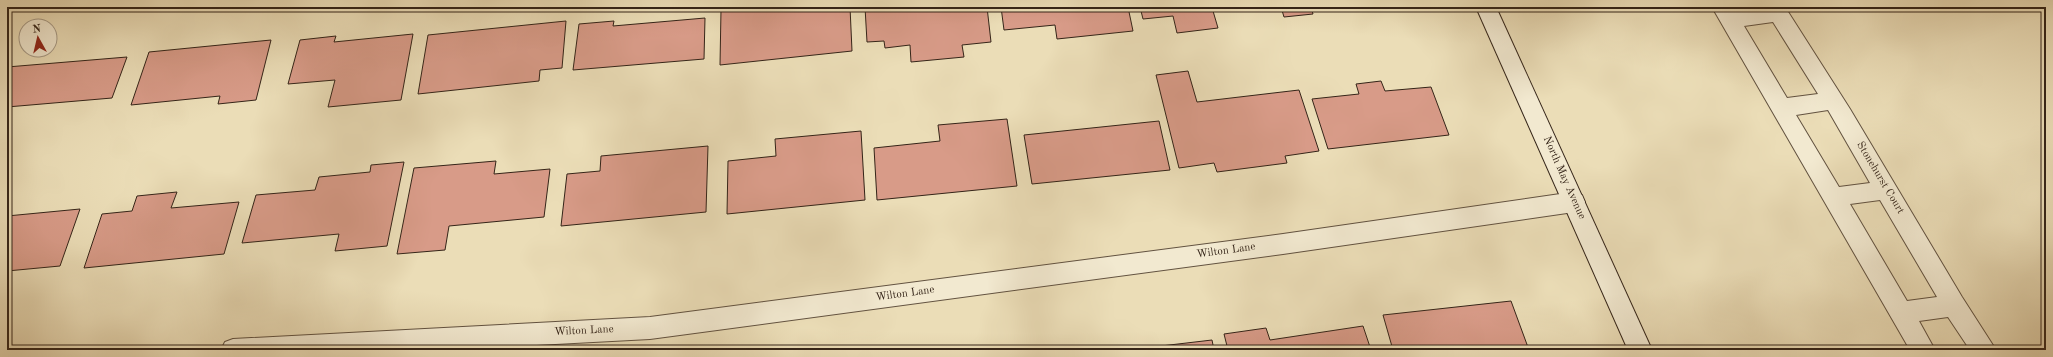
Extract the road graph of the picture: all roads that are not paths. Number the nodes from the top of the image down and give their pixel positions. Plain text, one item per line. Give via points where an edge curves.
1 (1486, 7) edge
2 (1776, 10) edge
3 (1726, 13) edge
4 (1833, 101) junction
5 (1781, 108) junction
6 (1887, 190) junction
7 (1833, 197) junction
8 (1574, 202) junction
9 (1954, 305) junction
10 (1901, 313) junction
11 (233, 350) edge
12 (1640, 350) edge
13 (1923, 350) edge
14 (1984, 350) edge

1 - 8 street, North May Avenue
2 - 3 street
2 - 4 street, Stonehurst Court
3 - 5 street
4 - 5 street
4 - 6 street, Stonehurst Court
5 - 7 street
6 - 7 street
6 - 9 street, Stonehurst Court
7 - 10 street
8 - 11 street, Wilton Lane via 1276,245 650,328
8 - 12 street, North May Avenue
9 - 10 street
9 - 14 street, Stonehurst Court
10 - 13 street

